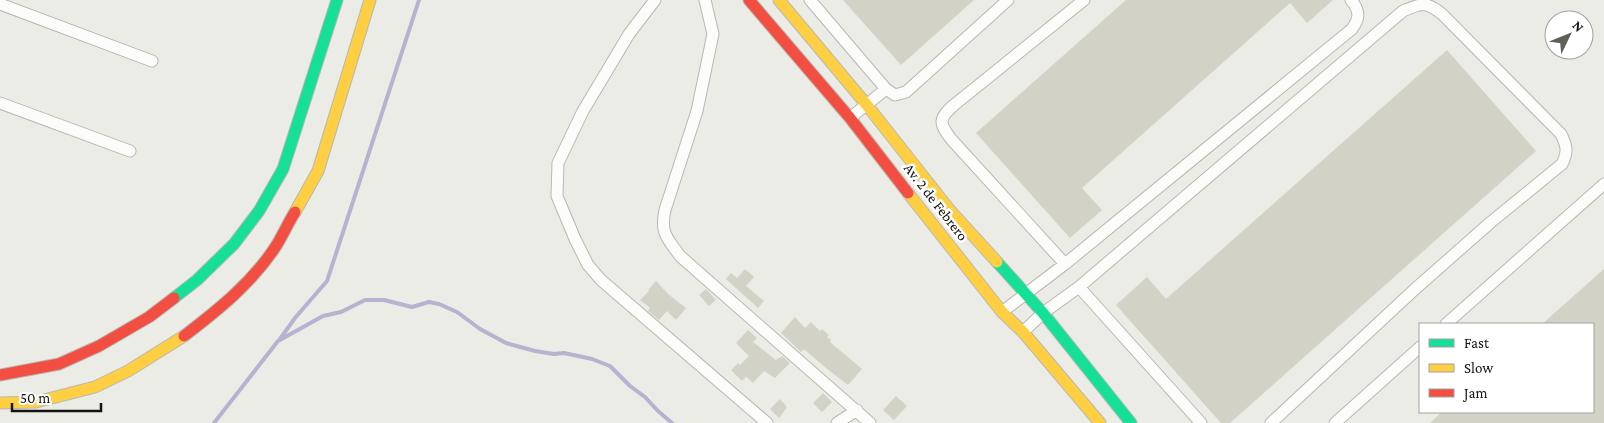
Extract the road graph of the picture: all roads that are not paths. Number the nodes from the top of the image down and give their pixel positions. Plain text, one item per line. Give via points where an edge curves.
1 (337, 0) edge
2 (370, 0) edge
3 (655, 0) edge
4 (705, 0) edge
5 (749, 0) edge
6 (779, 0) edge
7 (810, 0) edge
8 (1008, 0) edge
9 (1084, 0) edge
10 (1351, 0) edge
11 (0, 4) edge
12 (152, 61) dead end
13 (886, 89) junction
14 (0, 104) edge
15 (866, 104) junction
16 (850, 118) junction
17 (130, 151) dead end
18 (1604, 184) edge
19 (1065, 264) junction
20 (1079, 287) junction
21 (1025, 294) junction
22 (1002, 312) junction
23 (1043, 314) junction
24 (1447, 323) edge
25 (1023, 332) junction
26 (1419, 348) edge
27 (0, 375) edge
28 (0, 403) edge
29 (856, 410) junction
30 (767, 423) edge
31 (837, 423) edge
32 (870, 423) edge
33 (1100, 423) edge
34 (1131, 423) edge
35 (1201, 423) edge
36 (1271, 423) edge
37 (1335, 423) edge

1 - 27 main road via 283,169 259,211 234,244 197,280 148,317 99,346 58,364
2 - 28 main road via 318,171 275,247 248,281 217,312 128,371 95,387 36,402
3 - 30 street via 583,111 558,163 557,196 588,265 601,280
4 - 29 street via 712,34 697,111 665,210 662,224 666,237 680,256
5 - 16 main road, Av. 2 de Febrero
6 - 15 main road, Av. 2 de Febrero
7 - 13 street
8 - 13 street via 906,92 895,95
9 - 19 street via 954,105 941,122 943,130
10 - 19 street via 1359,14 1352,29
11 - 12 street
13 - 15 street
14 - 17 street
15 - 16 street
15 - 21 main road, Av. 2 de Febrero via 948,208
16 - 22 main road, Av. 2 de Febrero
18 - 24 street
19 - 21 street
20 - 23 street
20 - 35 street
20 - 36 street via 1403,10 1421,4 1432,6 1561,134 1567,154 1562,164 1415,288
21 - 22 street
21 - 23 main road, Av. 2 de Febrero
22 - 25 main road, Av. 2 de Febrero
23 - 25 street
23 - 34 main road, Av. 2 de Febrero
25 - 33 main road, Av. 2 de Febrero
26 - 37 street
29 - 31 street
29 - 32 street

